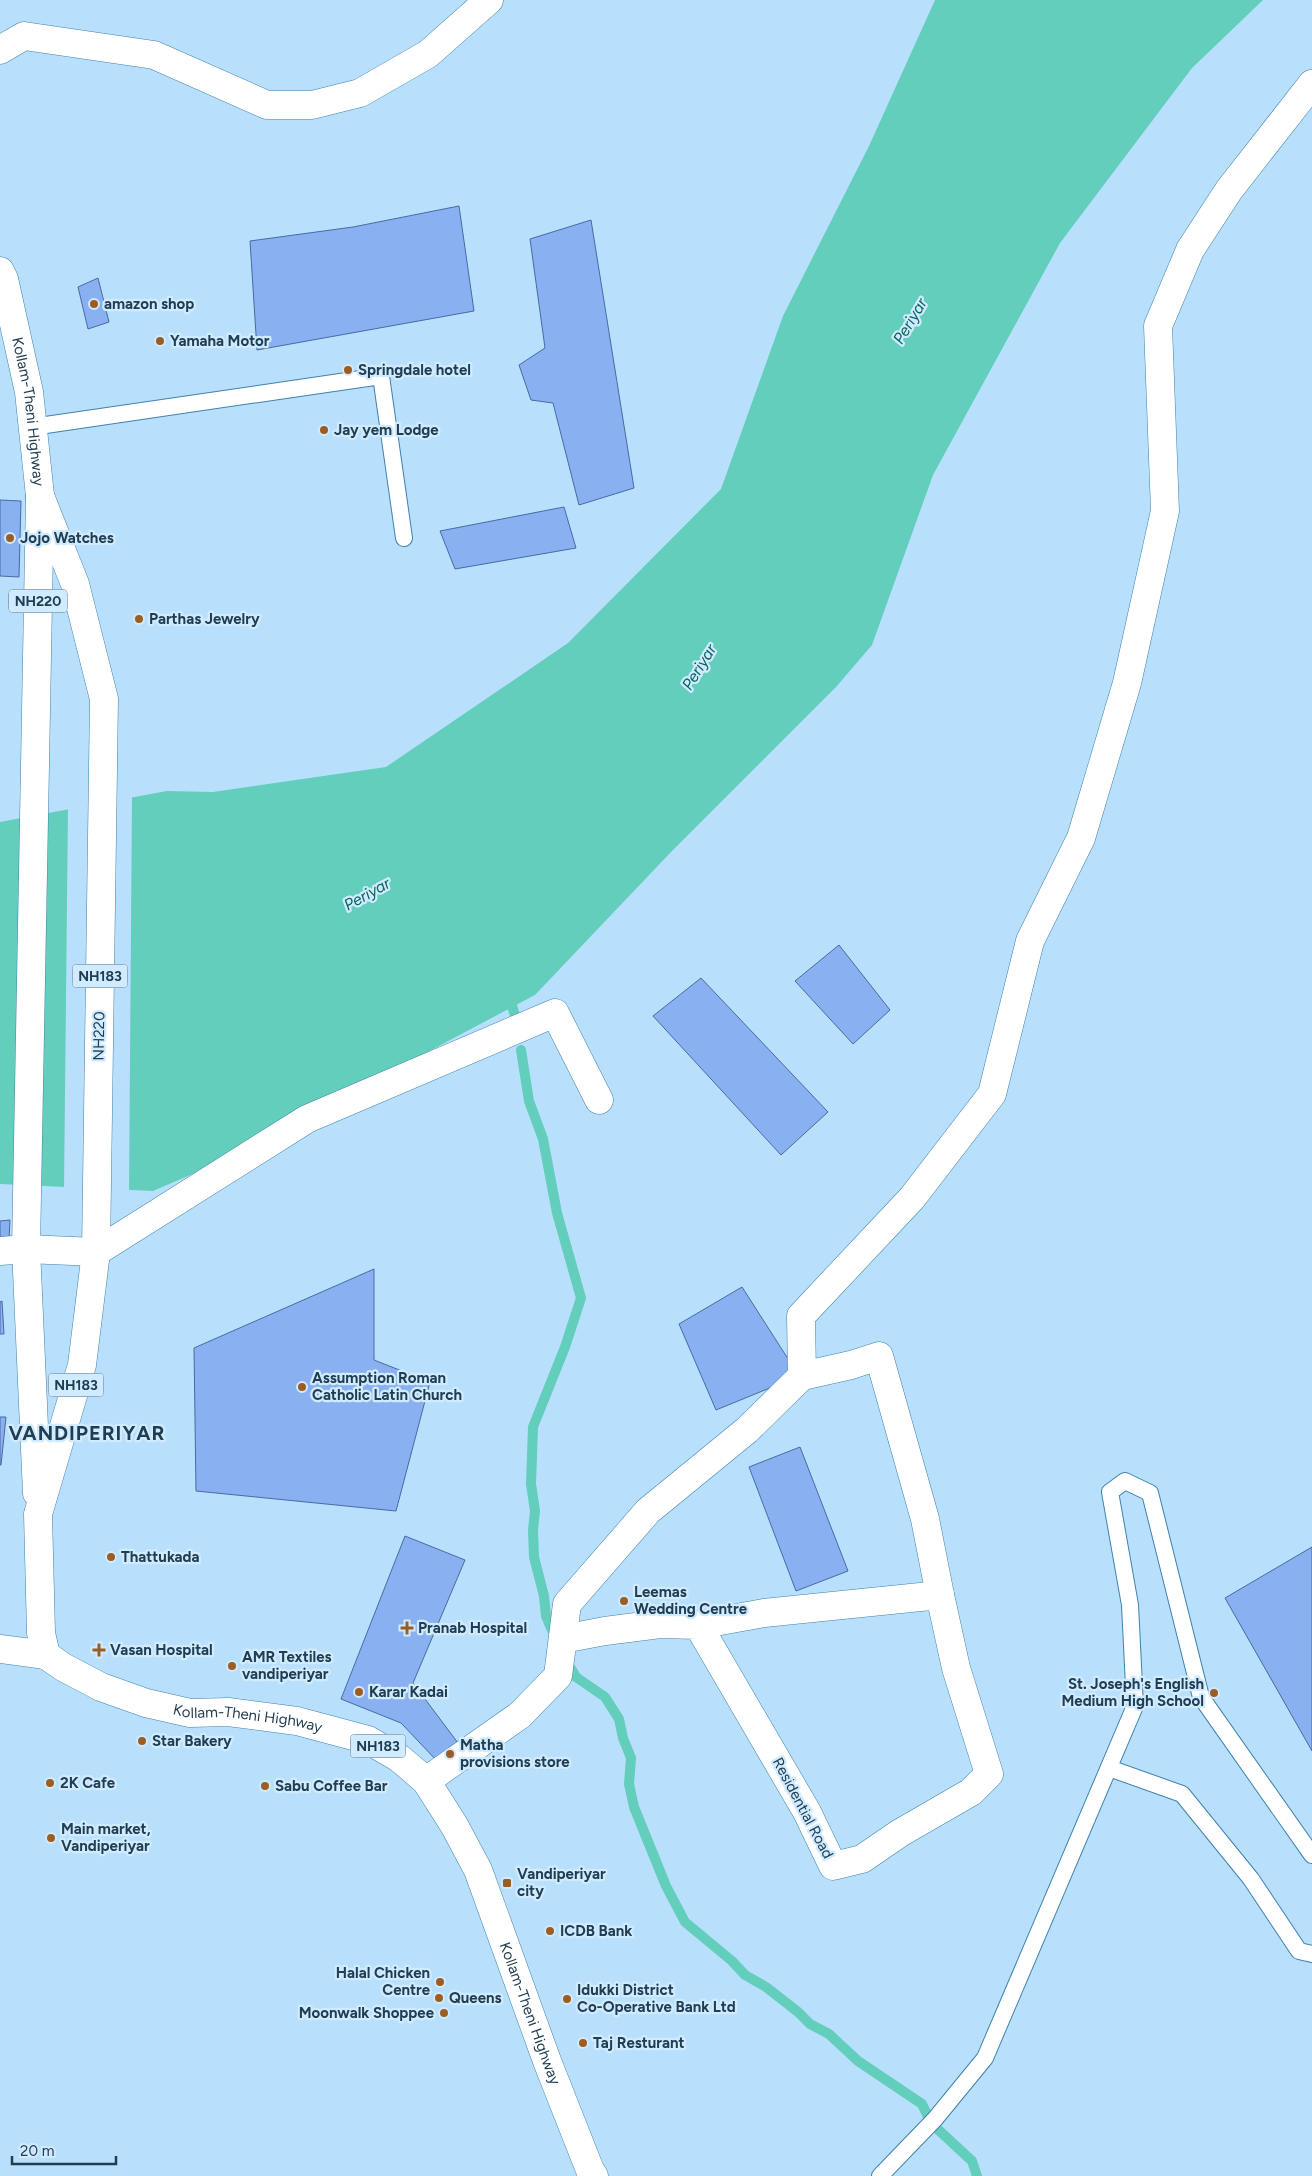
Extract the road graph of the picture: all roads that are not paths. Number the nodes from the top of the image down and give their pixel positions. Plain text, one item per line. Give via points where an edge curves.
1 (489, 0) edge
2 (0, 50) edge
3 (1312, 84) edge
4 (0, 270) edge
5 (32, 427) junction
6 (40, 496) junction
7 (404, 538) dead end
8 (600, 1100) dead end
9 (13, 1250) edge
10 (96, 1252) junction
11 (802, 1376) junction
12 (38, 1514) junction
13 (940, 1595) junction
14 (698, 1625) junction
15 (563, 1639) junction
16 (0, 1649) edge
17 (46, 1654) junction
18 (1109, 1768) junction
19 (426, 1781) junction
20 (1312, 1855) edge
21 (1312, 1954) edge
22 (594, 2176) edge
23 (880, 2176) edge

1 - 2 main road via 428,54 360,94 312,105 267,105 154,55 24,36
3 - 11 main road via 1229,190 1190,250 1158,326 1165,511 1127,683 1081,838 1030,941 992,1094 912,1198 801,1316
4 - 5 main road, Kollam-Theni Highway / NH183 via 29,392
5 - 6 main road, Kollam-Theni Highway / NH183
5 - 7 lane via 381,376
6 - 9 main road, NH220 via 36,706
6 - 10 main road, NH220 / NH183 via 75,584 104,699
8 - 10 main road via 555,1013 306,1119
9 - 10 main road
9 - 12 main road, NH220
10 - 12 main road, NH183 via 82,1365
11 - 13 main road via 880,1356 925,1519
11 - 15 main road via 747,1430 648,1511 567,1604
12 - 17 main road, NH183 via 41,1634
13 - 14 main road via 774,1612
13 - 14 main road, Residential Road via 956,1668 989,1774 971,1792 862,1859 834,1866 807,1812
14 - 15 main road via 660,1624
15 - 19 main road via 558,1676 520,1715
16 - 17 main road
17 - 19 main road, Kollam-Theni Highway / NH183 via 101,1687 146,1703 190,1714 228,1712 297,1721 368,1740 399,1758
18 - 20 lane via 1135,1706 1130,1605 1110,1492 1125,1481 1150,1494 1201,1697
18 - 21 lane via 1182,1794 1252,1878 1300,1951
18 - 23 lane via 985,2058 935,2119
19 - 22 main road, Kollam-Theni Highway / NH183 via 478,1870 547,2061

